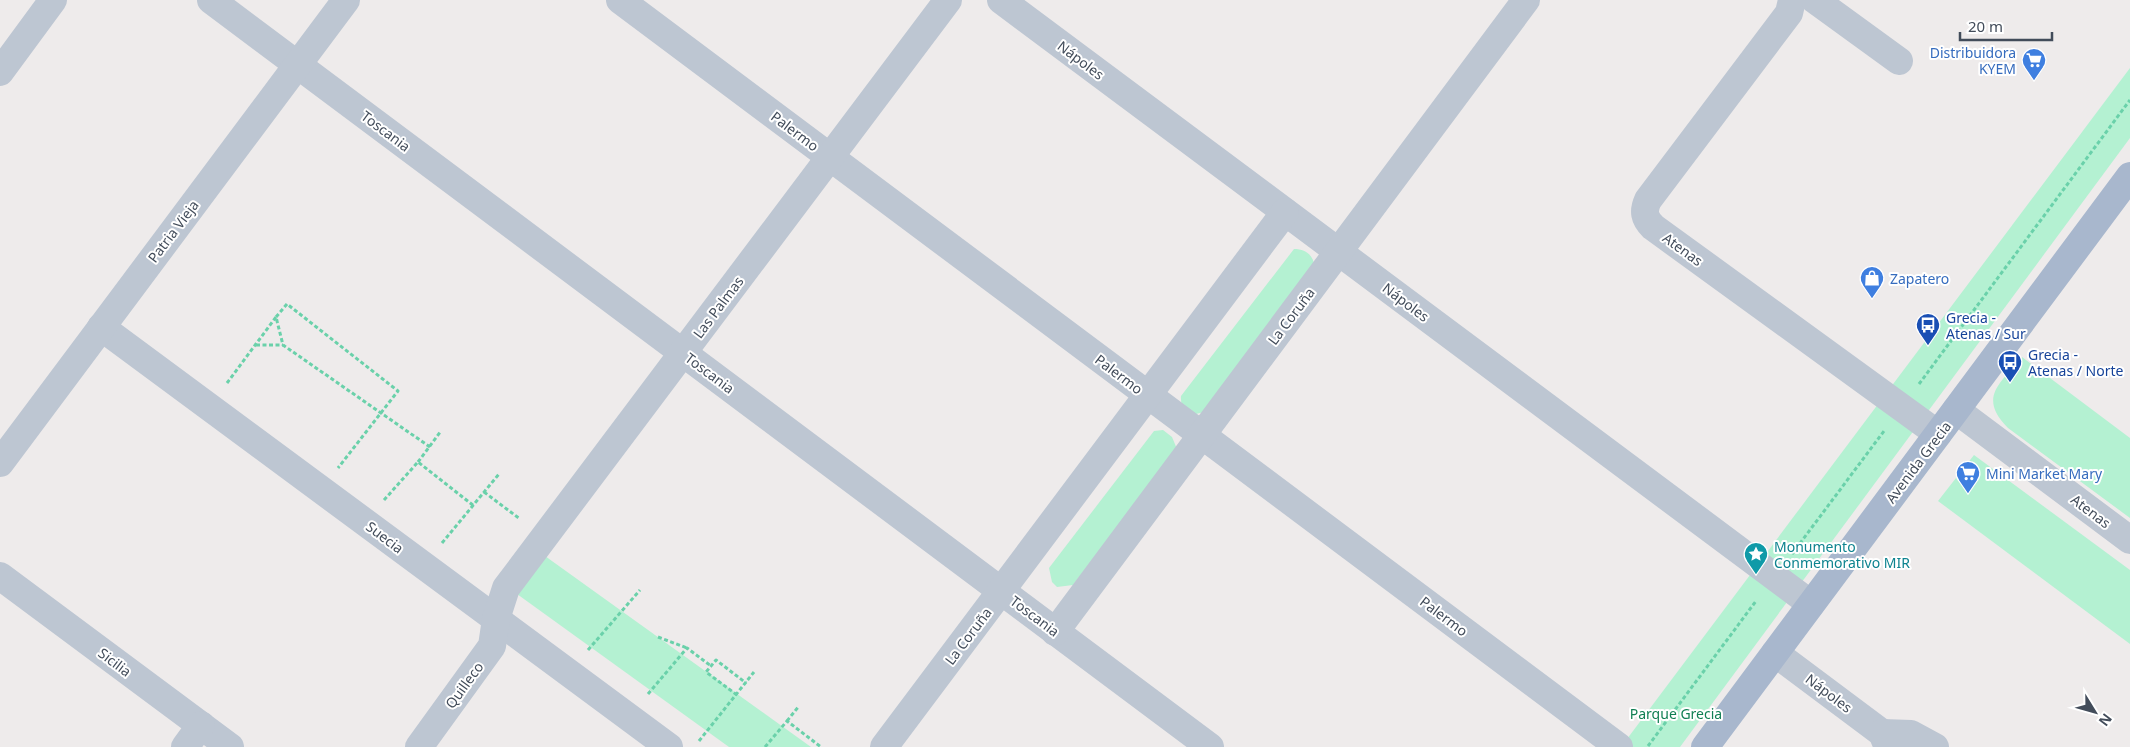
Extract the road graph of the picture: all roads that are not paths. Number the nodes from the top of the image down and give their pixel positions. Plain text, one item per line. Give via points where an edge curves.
1 (54, 0) edge
2 (211, 0) edge
3 (346, 0) edge
4 (620, 0) edge
5 (948, 0) edge
6 (1000, 0) edge
7 (1526, 0) edge
8 (1792, 0) edge
9 (1814, 0) edge
10 (1899, 61) dead end
11 (297, 64) junction
12 (0, 72) edge
13 (830, 157) junction
14 (2130, 176) edge
15 (1285, 212) junction
16 (1338, 252) junction
17 (102, 327) junction
18 (684, 353) junction
19 (1148, 395) junction
20 (1956, 410) junction
21 (1938, 434) junction
22 (1202, 435) junction
23 (0, 463) edge
24 (2130, 540) edge
25 (0, 576) edge
26 (1001, 591) junction
27 (1811, 604) junction
28 (496, 619) junction
29 (1055, 632) junction
30 (1775, 653) junction
31 (201, 725) junction
32 (1885, 740) edge
33 (185, 747) edge
34 (230, 747) edge
35 (419, 747) edge
36 (669, 747) edge
37 (884, 747) edge
38 (1210, 747) edge
39 (1619, 747) edge
40 (1705, 747) edge
41 (1935, 747) edge

1 - 12 street
2 - 11 street, Toscania
3 - 11 street, Patria Vieja
4 - 13 street, Palermo
5 - 13 street, Las Palmas
6 - 15 street, Nápoles
7 - 16 street, La Coruña
8 - 21 street, Atenas via 1788,13 1648,200 1644,214 1653,227
9 - 10 street
11 - 17 street, Patria Vieja
11 - 18 street, Toscania
13 - 18 street, Las Palmas
13 - 19 street, Palermo
14 - 20 main road, Avenida Grecia
15 - 16 street, Nápoles
15 - 19 street, La Coruña
16 - 22 street, La Coruña
16 - 27 street, Nápoles
17 - 23 street, Patria Vieja
17 - 28 street, Suecia
18 - 26 street, Toscania
18 - 28 street, Las Palmas via 506,588
19 - 22 street, Palermo
19 - 26 street, La Coruña
20 - 21 main road, Avenida Grecia
20 - 24 street, Atenas
21 - 27 main road, Avenida Grecia
22 - 29 street, La Coruña
22 - 39 street, Palermo
25 - 31 street, Sicilia
26 - 29 street, Toscania
26 - 37 street, La Coruña
27 - 30 main road, Avenida Grecia
28 - 35 street, Quilleco via 492,646
28 - 36 street, Suecia
29 - 38 street, Toscania
30 - 32 street, Nápoles
30 - 40 main road, Avenida Grecia
31 - 33 street
31 - 34 street, Sicilia
32 - 41 street, Nápoles via 1911,734

